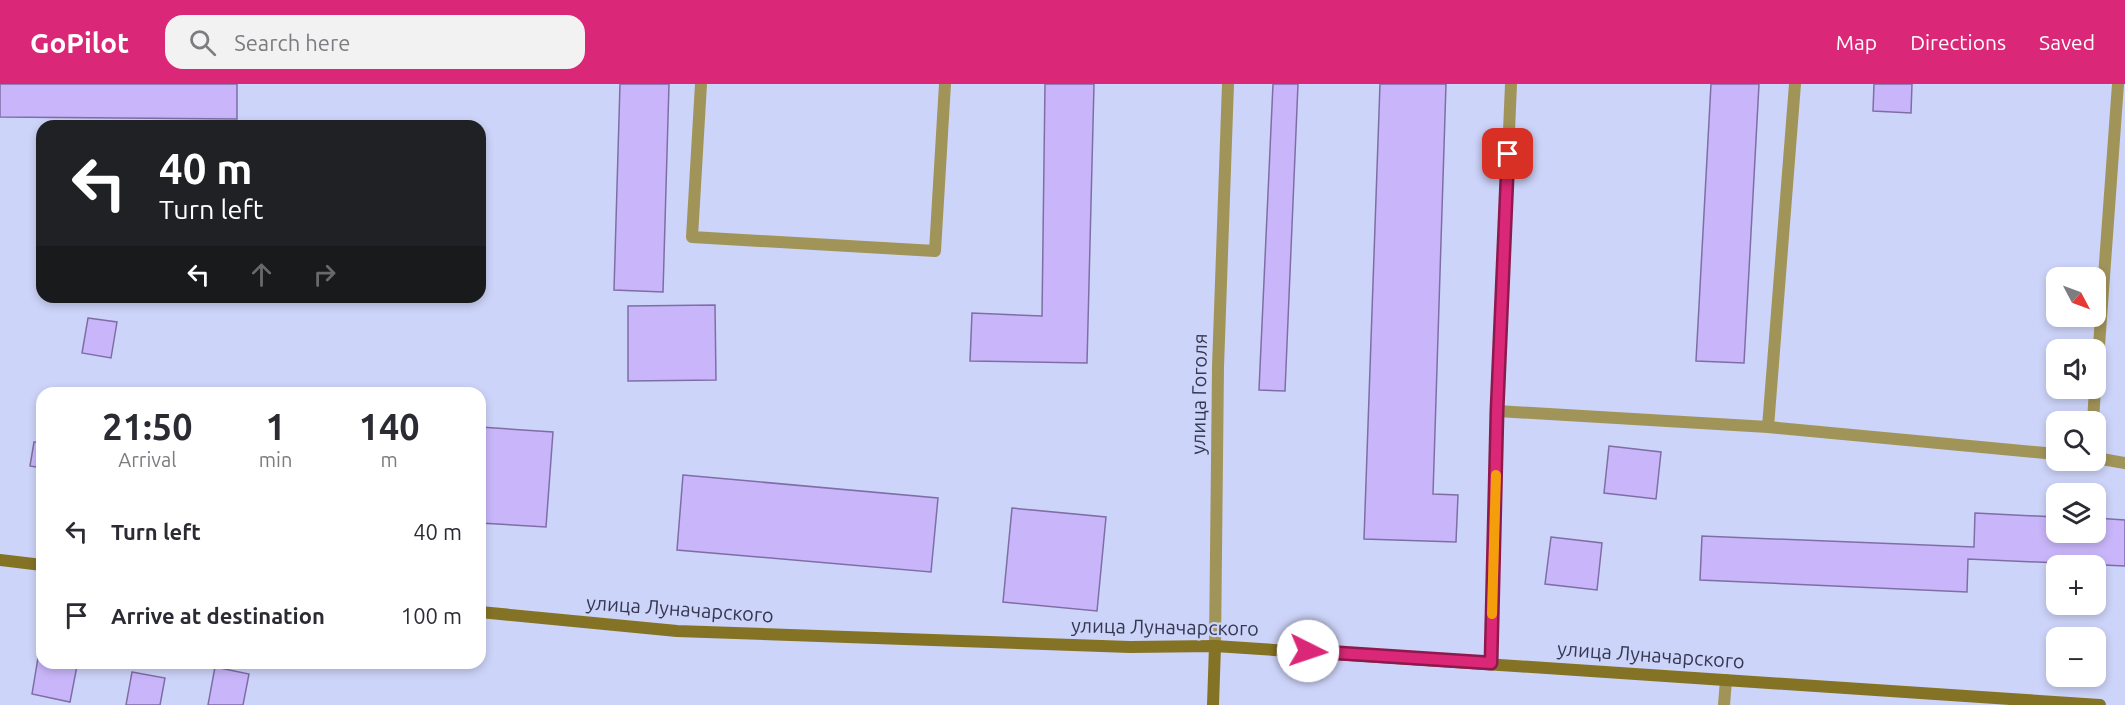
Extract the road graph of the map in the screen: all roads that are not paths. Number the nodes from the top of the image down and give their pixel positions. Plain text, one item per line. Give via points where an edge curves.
1 (701, 84) edge
2 (945, 84) edge
3 (1228, 84) edge
4 (1511, 84) edge
5 (1795, 84) edge
6 (2118, 84) edge
7 (2100, 339) edge
8 (1497, 411) junction
9 (1768, 426) junction
10 (2046, 453) edge
11 (2106, 460) edge
12 (2125, 463) edge
13 (0, 560) edge
14 (36, 564) edge
15 (486, 613) edge
16 (1215, 646) junction
17 (1491, 663) junction
18 (1726, 680) junction
19 (1213, 705) edge
20 (1724, 705) edge
21 (2100, 705) edge

1 - 2 street via 692,237 935,251
3 - 16 street, улица Гоголя via 1218,367
4 - 8 street
5 - 9 street
6 - 7 street
8 - 9 street
8 - 17 street
9 - 10 street
11 - 12 street
13 - 14 street
15 - 16 street, улица Луначарского via 676,631 1130,647
16 - 17 street, улица Луначарского
16 - 19 street, улица Гоголя
17 - 18 street, улица Луначарского
18 - 20 street
18 - 21 street, улица Луначарского

